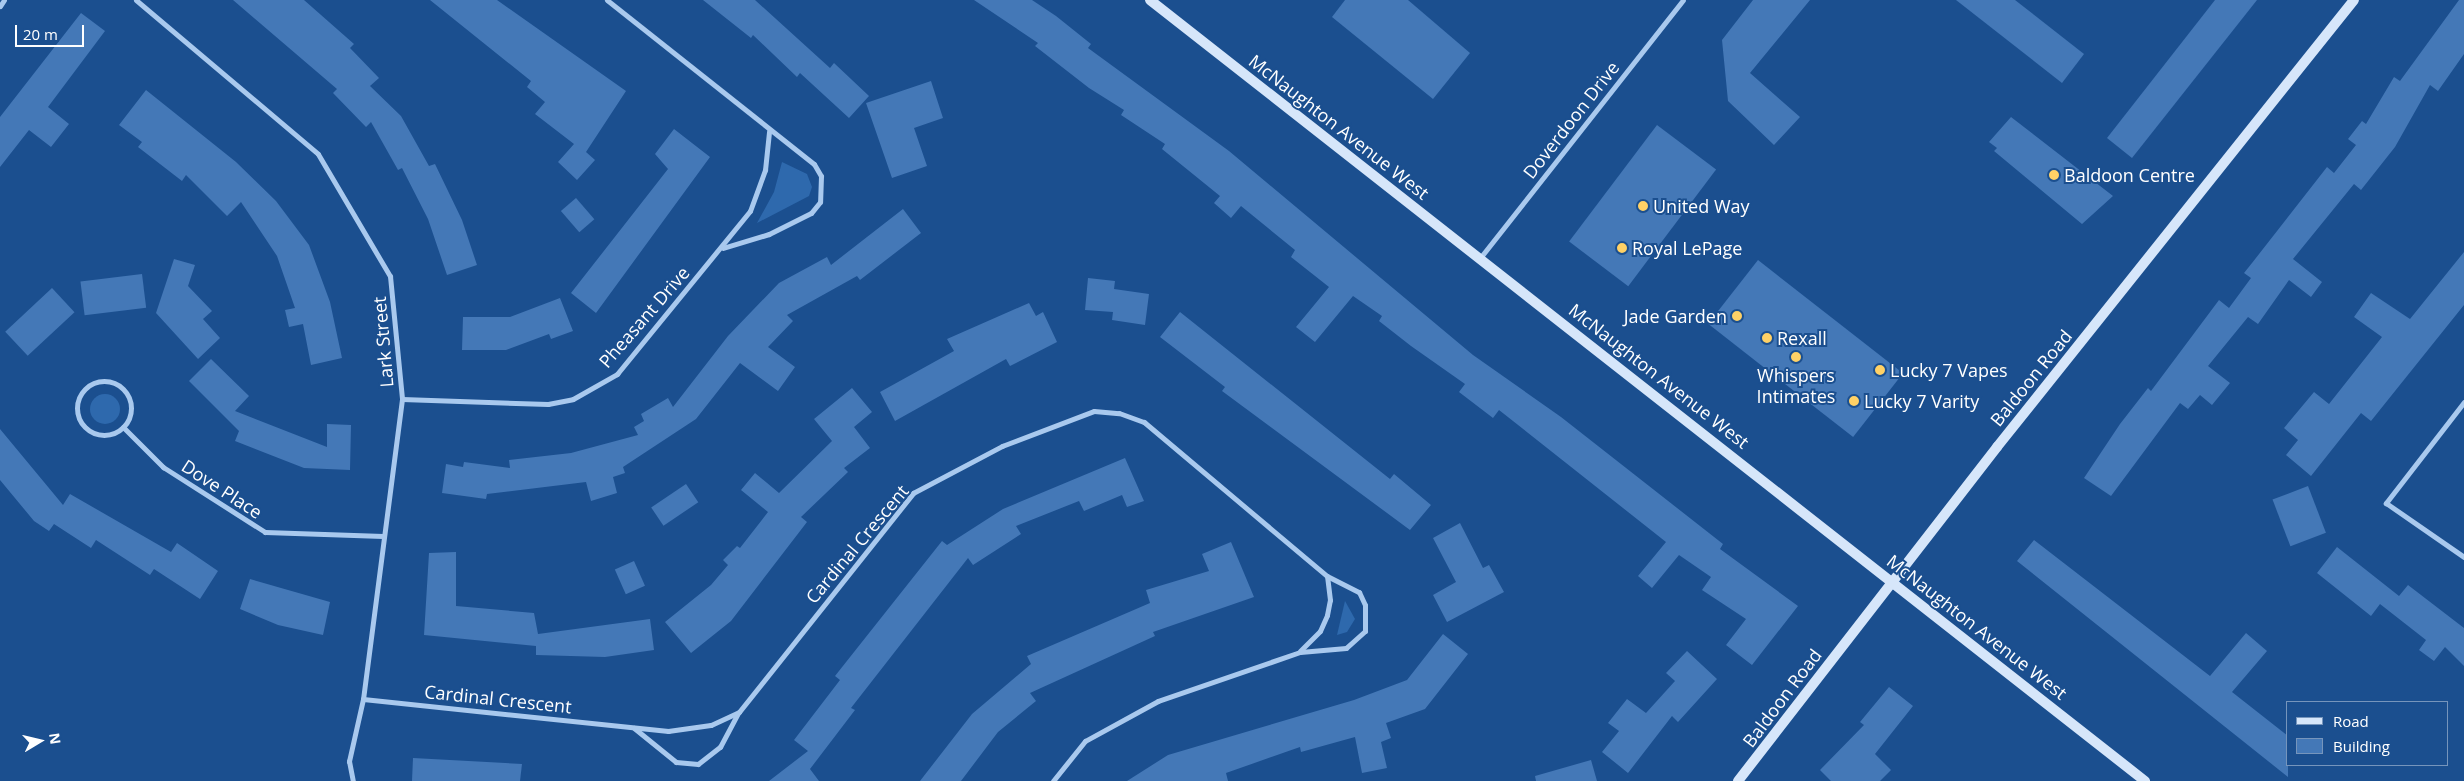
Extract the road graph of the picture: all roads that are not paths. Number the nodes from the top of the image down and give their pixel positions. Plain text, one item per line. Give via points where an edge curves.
1 (4, 0) edge
2 (136, 0) edge
3 (607, 0) edge
4 (1150, 0) edge
5 (1683, 0) edge
6 (2354, 0) edge
7 (0, 6) edge
8 (769, 131) junction
9 (722, 248) junction
10 (1480, 258) junction
11 (402, 399) junction
12 (2464, 402) edge
13 (123, 427) junction
14 (383, 536) junction
15 (2464, 557) edge
16 (1327, 576) junction
17 (1893, 580) junction
18 (1300, 652) junction
19 (363, 699) junction
20 (739, 712) junction
21 (629, 726) junction
22 (353, 781) edge
23 (1053, 781) edge
24 (1738, 781) edge
25 (2145, 781) edge

1 - 7 street
2 - 11 street, Lark Street via 318,154 390,276
3 - 8 street
4 - 10 main road, McNaughton Avenue West
5 - 10 street, Doverdoon Drive
6 - 17 main road, Baldoon Road
8 - 9 street, Pheasant Drive via 759,192
8 - 9 street via 814,164 821,176 820,202 795,224
9 - 11 street, Pheasant Drive via 616,374 573,399 548,404
10 - 17 main road, McNaughton Avenue West
11 - 14 street, Lark Street
12 - 15 street via 2386,503
13 - 13 street via 109,435 86,429 77,406 83,390 107,381 122,388 130,403
13 - 14 street, Dove Place via 163,467 265,532
14 - 19 street, Lark Street
16 - 18 street, Cardinal Crescent via 1327,615 1320,631
16 - 18 street, Cardinal Crescent via 1359,592 1365,605 1364,631 1346,648
16 - 20 street, Cardinal Crescent via 1144,422 1094,411 1002,446 913,493
17 - 24 main road, Baldoon Road
17 - 25 main road, McNaughton Avenue West
18 - 23 street, Cardinal Crescent via 1158,701 1085,741
19 - 21 street, Cardinal Crescent
19 - 22 street, Lark Street via 349,761
20 - 21 street, Cardinal Crescent via 689,730
20 - 21 street, Cardinal Crescent via 710,758 686,766

